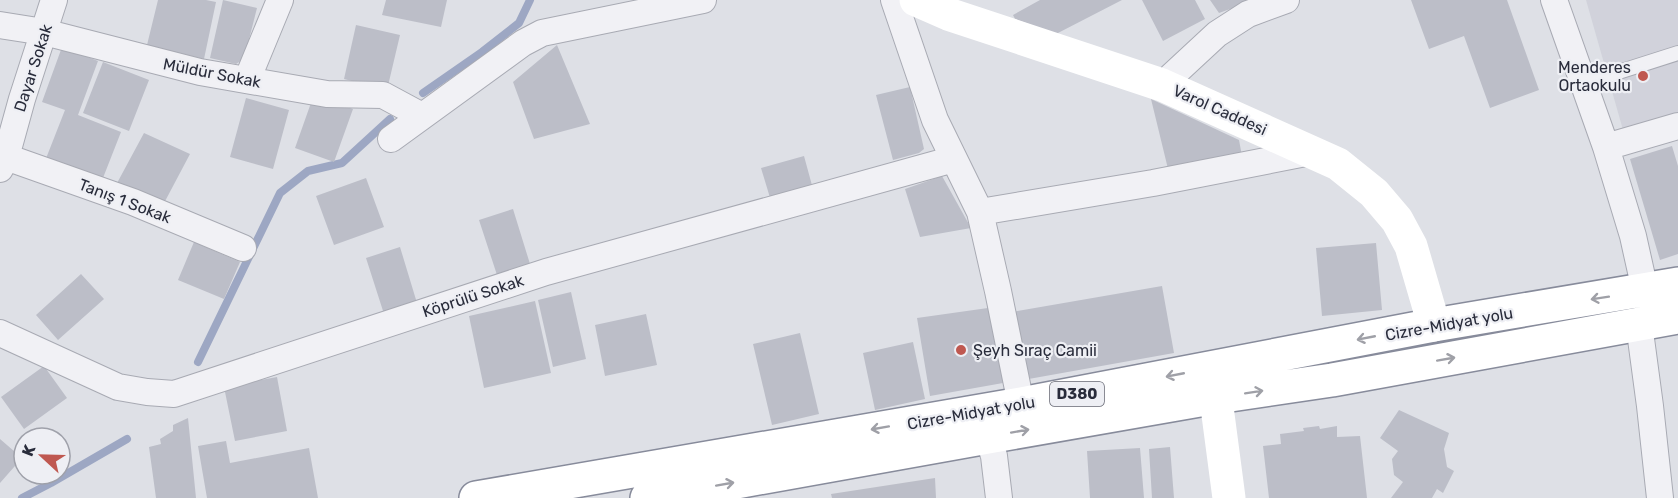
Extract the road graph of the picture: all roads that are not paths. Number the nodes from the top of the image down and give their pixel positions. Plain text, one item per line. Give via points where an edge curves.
1 (54, 0) edge
2 (280, 0) edge
3 (703, 0) edge
4 (894, 0) edge
5 (916, 0) edge
6 (1286, 0) edge
7 (1554, 0) edge
8 (0, 25) edge
9 (44, 32) junction
10 (1678, 53) edge
11 (247, 80) junction
12 (1584, 83) junction
13 (1162, 84) junction
14 (422, 116) junction
15 (1678, 126) edge
16 (392, 139) dead end
17 (1606, 147) junction
18 (1311, 152) junction
19 (954, 159) junction
20 (3, 163) edge
21 (980, 212) junction
22 (243, 248) dead end
23 (1678, 284) edge
24 (1645, 290) junction
25 (1678, 317) edge
26 (1639, 324) junction
27 (1434, 325) junction
28 (0, 333) edge
29 (1215, 383) junction
30 (1021, 404) junction
31 (988, 436) junction
32 (486, 497) edge
33 (647, 498) edge
34 (999, 498) edge
35 (1229, 498) edge
36 (1660, 498) edge

1 - 9 street, Dayar Sokak
2 - 11 street
3 - 14 street via 542,33
4 - 19 street via 934,120
5 - 13 main road, Varol Caddesi
6 - 13 street via 1248,14 1217,34
7 - 12 street
8 - 9 street, Müldür Sokak
9 - 11 street, Müldür Sokak
9 - 20 street, Dayar Sokak
10 - 12 lane
11 - 14 street, Müldür Sokak via 327,94 383,95
12 - 17 street
13 - 18 main road, Varol Caddesi
14 - 16 street
15 - 17 street
17 - 24 street
18 - 21 street
18 - 27 main road, Varol Caddesi via 1338,164 1374,193 1396,220 1411,246
19 - 21 street
19 - 28 street, Köprülü Sokak via 546,272 174,394 118,387
20 - 22 street, Tanış 1 Sokak via 133,202
21 - 30 street
23 - 24 main road, Cizre-Midyat yolu / D380
24 -> 27 main road, Cizre-Midyat yolu / D380
25 - 26 main road, Cizre-Midyat yolu / D380
29 -> 26 main road, Cizre-Midyat yolu / D380 via 1332,380
26 - 36 street
27 -> 29 main road, Cizre-Midyat yolu / D380
29 -> 30 main road, Cizre-Midyat yolu / D380
31 -> 29 main road, Cizre-Midyat yolu / D380
29 - 35 main road
30 -> 32 main road, Cizre-Midyat yolu / D380
33 -> 31 main road, Cizre-Midyat yolu / D380
31 - 34 street

